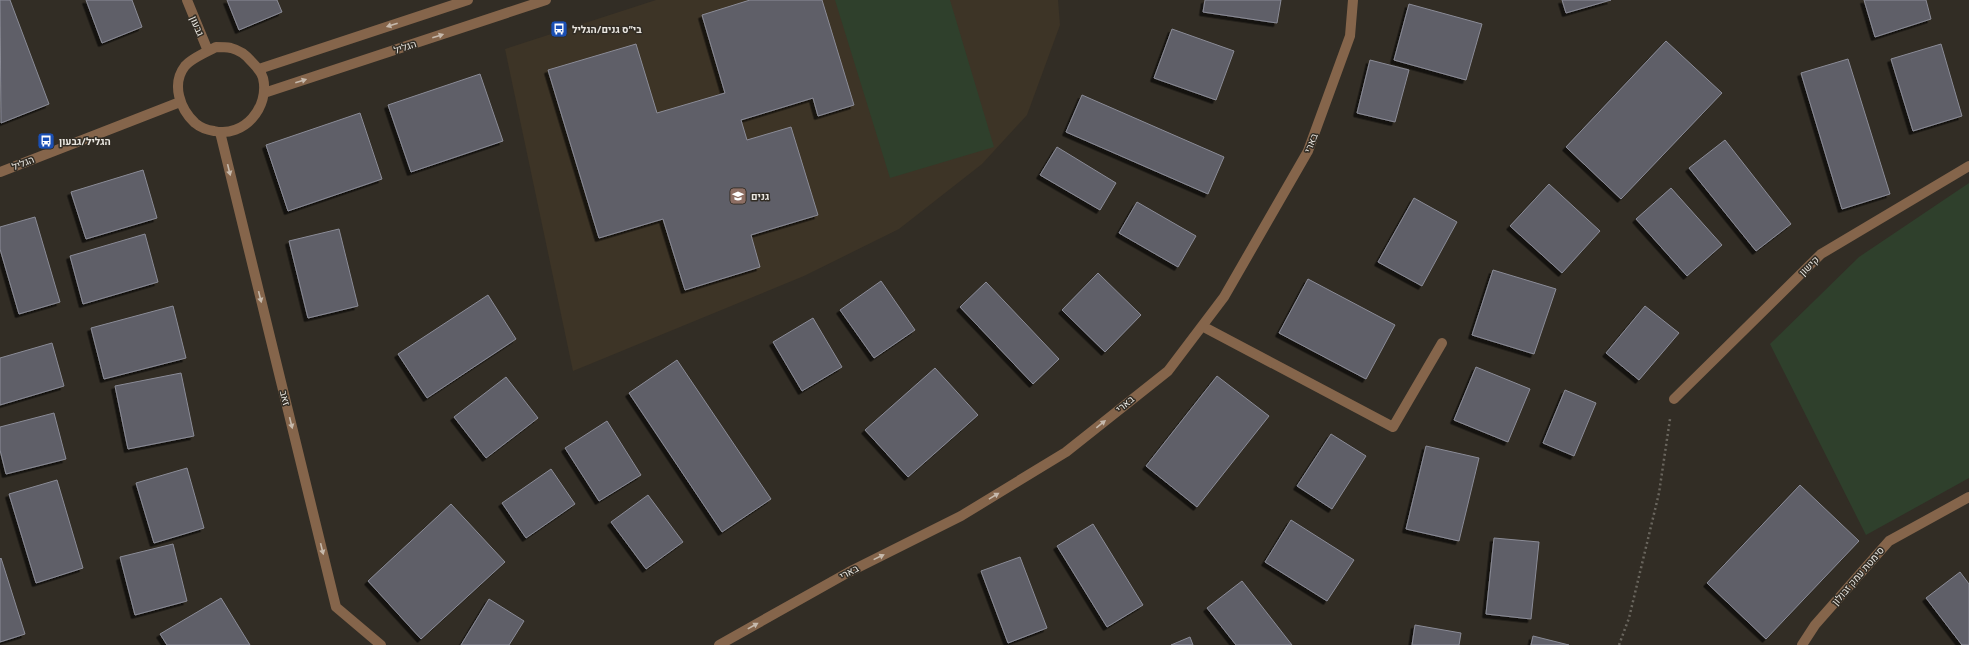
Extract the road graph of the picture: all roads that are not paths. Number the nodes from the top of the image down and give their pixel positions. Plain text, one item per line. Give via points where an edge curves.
1 (187, 0) edge
2 (468, 0) edge
3 (546, 0) edge
4 (1353, 0) edge
5 (208, 51) junction
6 (259, 69) junction
7 (264, 93) junction
8 (180, 102) junction
9 (220, 132) junction
10 (1969, 166) edge
11 (0, 172) edge
12 (1202, 326) junction
13 (1442, 343) dead end
14 (1674, 399) road end
15 (1969, 497) edge
16 (381, 645) edge
17 (719, 645) edge
18 (1802, 645) edge

1 - 5 street, גבעון
2 -> 6 street
7 -> 3 street, הגליל
4 - 12 street, בארי via 1350,36 1308,151 1224,297
5 - 6 street via 216,47 231,48 245,54
5 - 8 street via 185,65 179,79
6 - 7 street via 263,78
7 - 9 street via 258,112 248,123 234,130
8 - 9 street via 187,115 198,126
8 - 11 street, הגליל
9 -> 16 street, זאב via 336,607
10 - 14 street, קישון via 1821,254
12 - 13 street via 1393,427
17 -> 12 street, בארי via 849,572 961,516 1066,452 1168,371
15 - 18 street, סימטת עמק זבולון via 1889,541 1815,625

